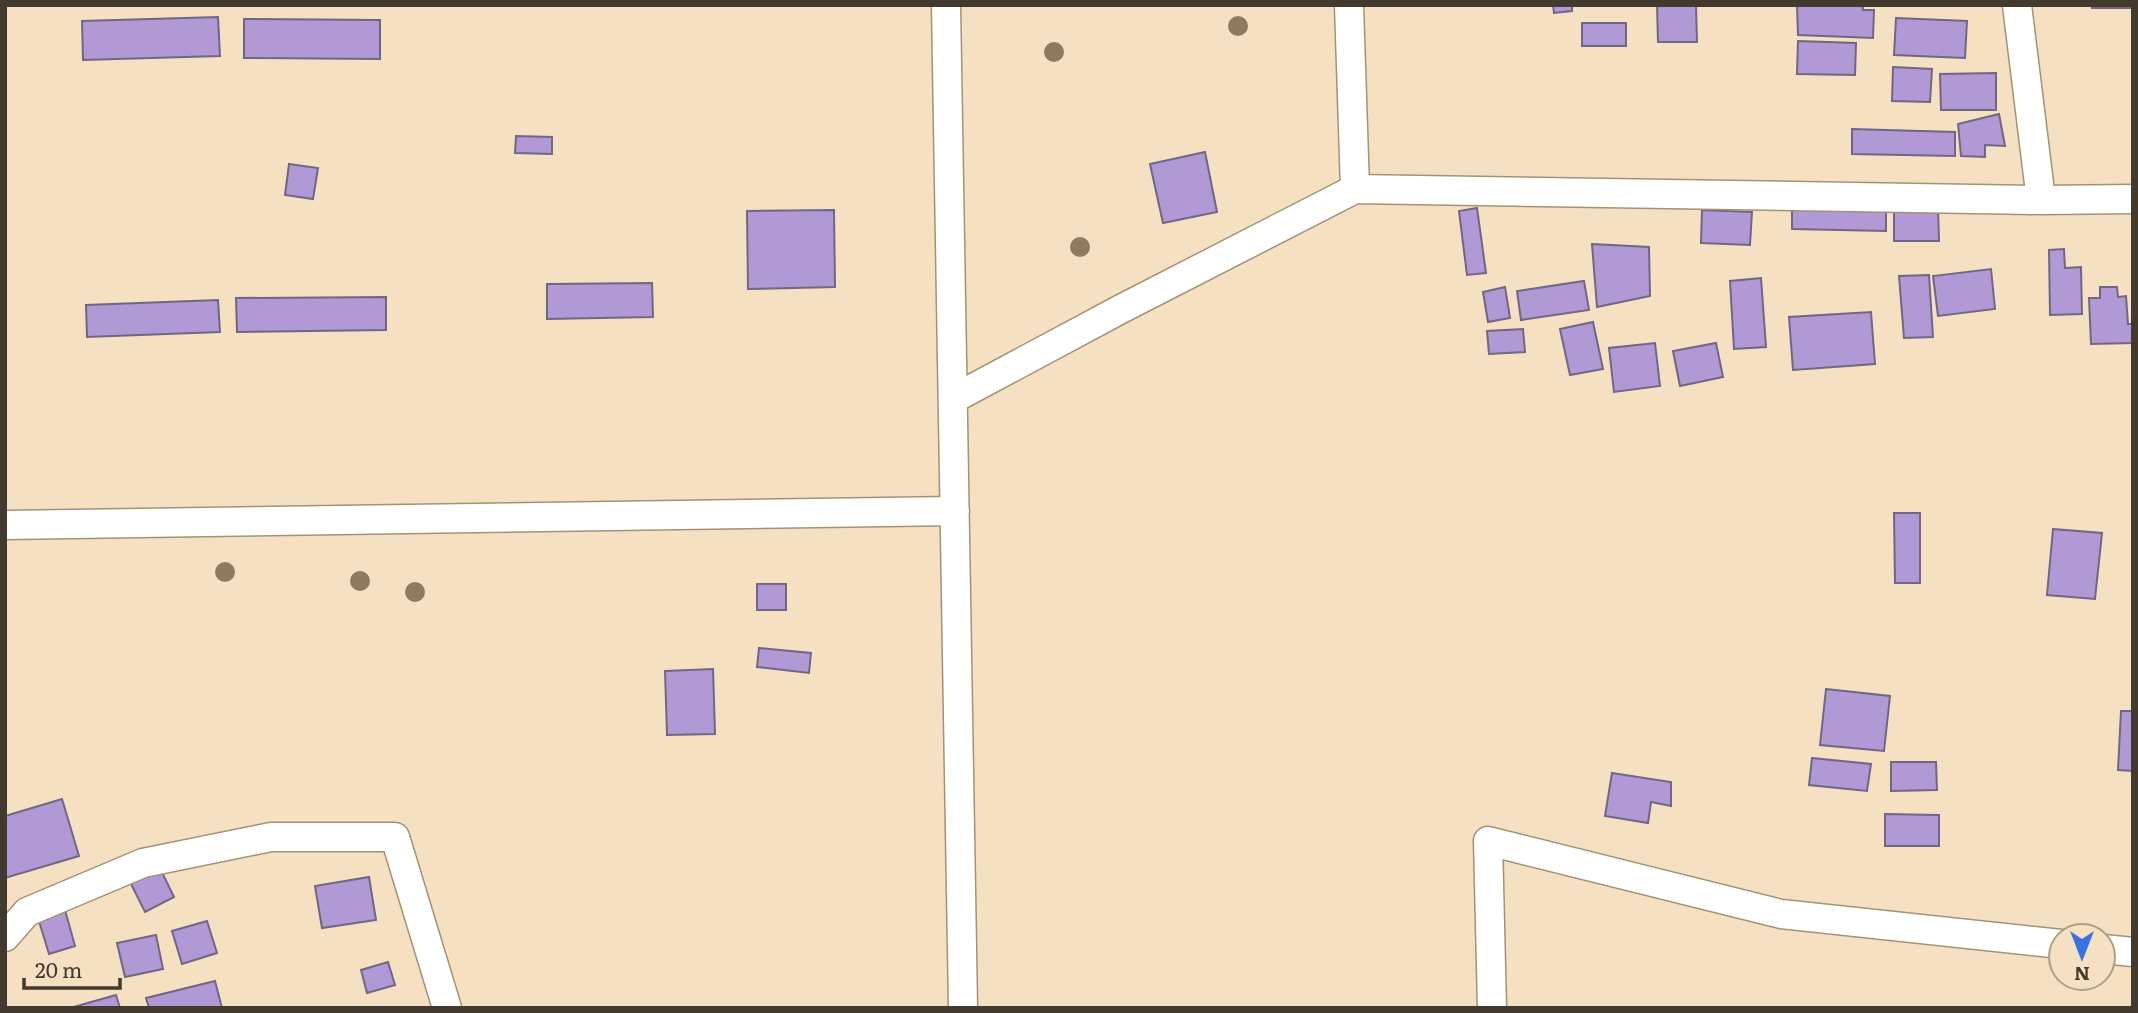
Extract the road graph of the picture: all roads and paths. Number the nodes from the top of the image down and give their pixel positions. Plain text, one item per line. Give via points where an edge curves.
1 (946, 5) edge
2 (1349, 5) edge
3 (2017, 5) edge
4 (1355, 189) junction
5 (2133, 199) edge
6 (2041, 200) junction
7 (953, 399) junction
8 (955, 511) junction
9 (5, 525) edge
10 (5, 937) edge
11 (2047, 942) edge
12 (447, 1008) edge
13 (963, 1008) edge
14 (1492, 1008) edge

1 - 7 street
2 - 4 street
3 - 6 street
4 - 6 street
4 - 7 street
5 - 6 street
7 - 8 street
8 - 9 street
8 - 13 street
10 - 12 street via 27,912 143,863 271,837 395,837
11 - 14 street via 1781,914 1488,841

